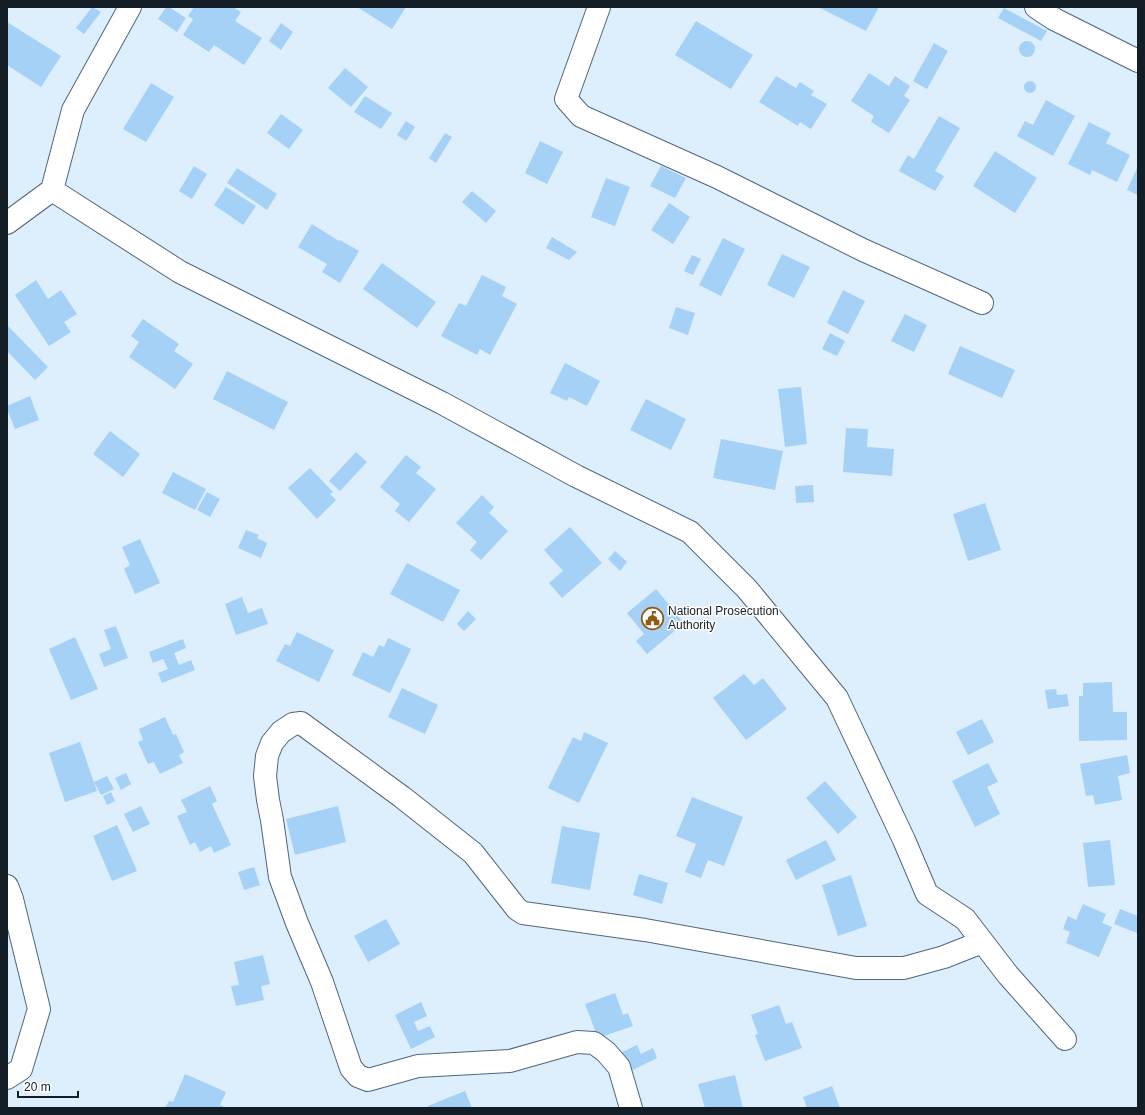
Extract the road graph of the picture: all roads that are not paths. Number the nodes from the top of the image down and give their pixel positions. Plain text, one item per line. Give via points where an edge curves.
1 (130, 7) edge
2 (599, 7) edge
3 (1036, 7) edge
4 (1138, 60) edge
5 (52, 190) junction
6 (7, 222) edge
7 (982, 303) dead end
8 (7, 886) edge
9 (982, 942) junction
10 (1065, 1039) dead end
11 (7, 1078) edge
12 (632, 1108) edge

1 - 5 street via 73,110
2 - 7 street via 566,99 581,116 717,177 863,250
3 - 4 street via 1054,19
5 - 6 street
5 - 9 street via 180,272 690,532 747,589 837,698 927,894 965,918
8 - 11 street via 39,1009 21,1069
9 - 10 street
9 - 12 street via 904,968 856,968 645,930 523,913 516,909 473,853 402,797 307,726 301,723 294,724 281,732 272,743 267,756 265,776 280,877 322,982 351,1068 358,1076 368,1080 418,1066 510,1061 576,1042 594,1043 619,1067

